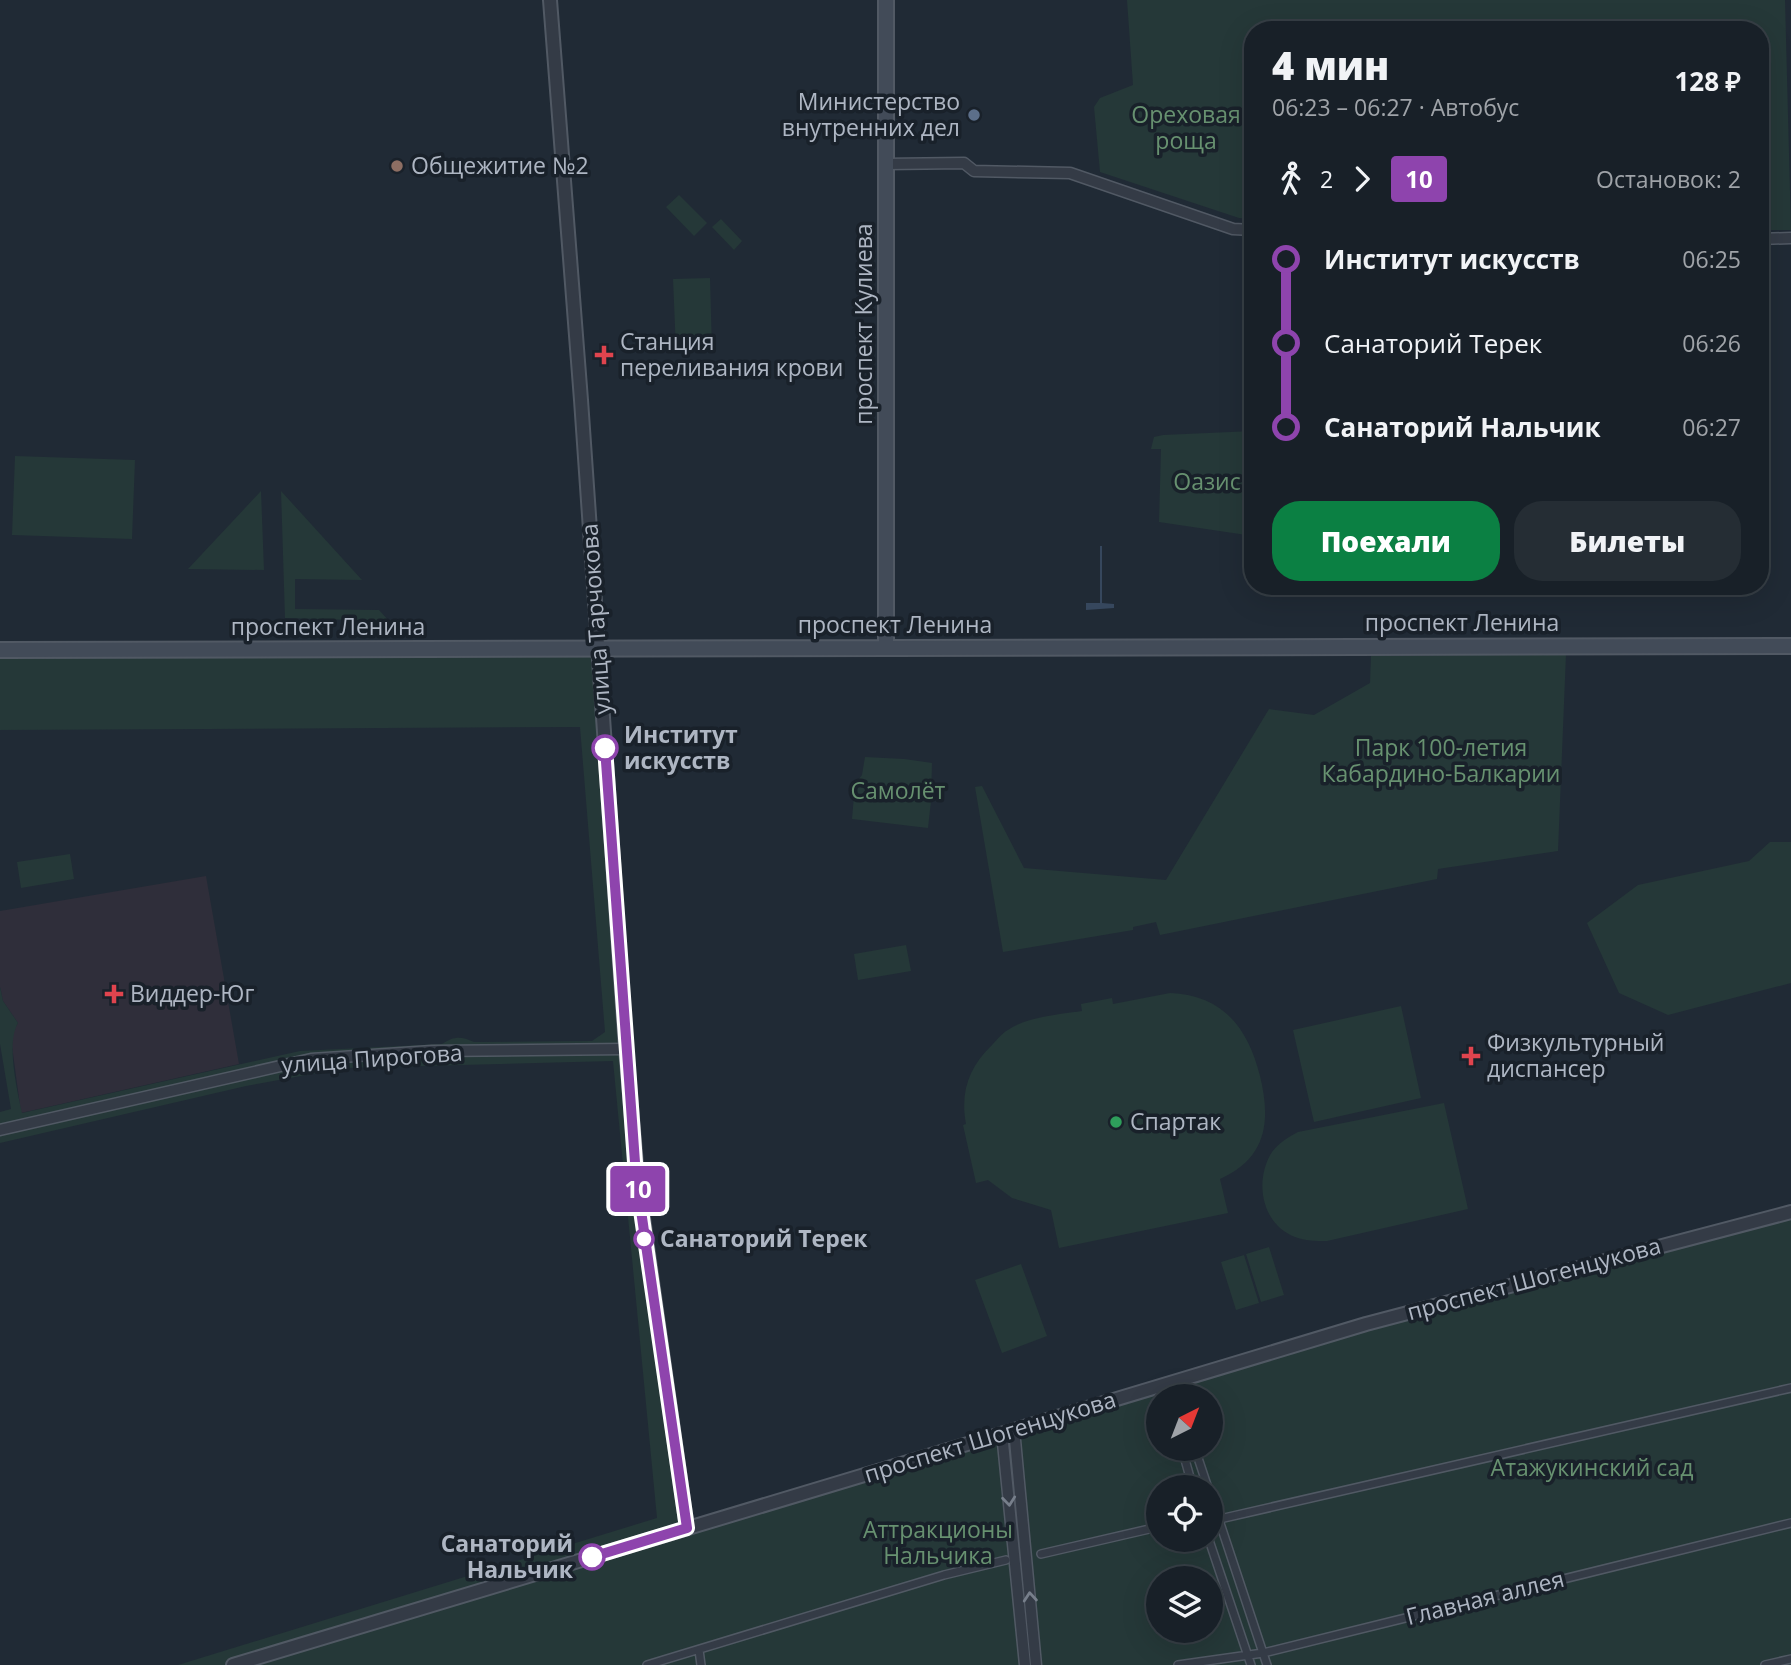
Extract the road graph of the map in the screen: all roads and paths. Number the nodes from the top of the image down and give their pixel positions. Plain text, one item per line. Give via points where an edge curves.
1 (550, 0) edge
2 (886, 0) edge
3 (886, 164) junction
4 (1244, 230) edge
5 (1791, 238) edge
6 (1769, 239) edge
7 (1791, 646) edge
8 (886, 648) junction
9 (598, 649) junction
10 (0, 650) edge
11 (626, 1049) junction
12 (0, 1130) edge
13 (1791, 1212) edge
14 (1790, 1392) edge
15 (1008, 1431) junction
16 (1223, 1518) edge
17 (1791, 1523) edge
18 (687, 1528) junction
19 (1146, 1530) edge
20 (1223, 1542) edge
21 (1213, 1552) edge
22 (1041, 1554) dead end
23 (1006, 1560) dead end
24 (699, 1650) junction
25 (1263, 1653) junction
26 (1248, 1656) junction
27 (1791, 1659) edge
28 (233, 1665) edge
29 (647, 1665) edge
30 (701, 1665) edge
31 (1024, 1665) edge
32 (1036, 1665) edge
33 (1178, 1665) edge
34 (1251, 1665) edge
35 (1268, 1665) edge
36 (1765, 1665) edge

1 - 9 street, улица Тарчокова
2 - 3 main road, проспект Кулиева
3 - 4 street via 964,163 974,171 1070,173
3 - 8 main road, проспект Кулиева
5 - 6 street
7 - 8 main road, проспект Ленина
8 - 9 main road, проспект Ленина
9 - 10 main road, проспект Ленина
9 - 11 street, улица Тарчокова
11 - 12 street, улица Пирогова via 432,1051 311,1059
11 - 18 street, улица Тарчокова via 644,1234
13 - 15 street, проспект Шогенцукова via 1390,1317
14 - 16 street
15 - 18 street, проспект Шогенцукова
15 -> 31 street
32 -> 15 street
17 - 25 street, Главная аллея
18 - 28 street, проспект Шогенцукова
19 - 22 street
20 - 25 street
21 - 26 street
23 - 24 street
24 - 29 street
24 - 30 street
25 - 26 street, Главная аллея
25 - 35 street
26 - 33 street, Главная аллея
26 - 34 street
27 - 36 street

